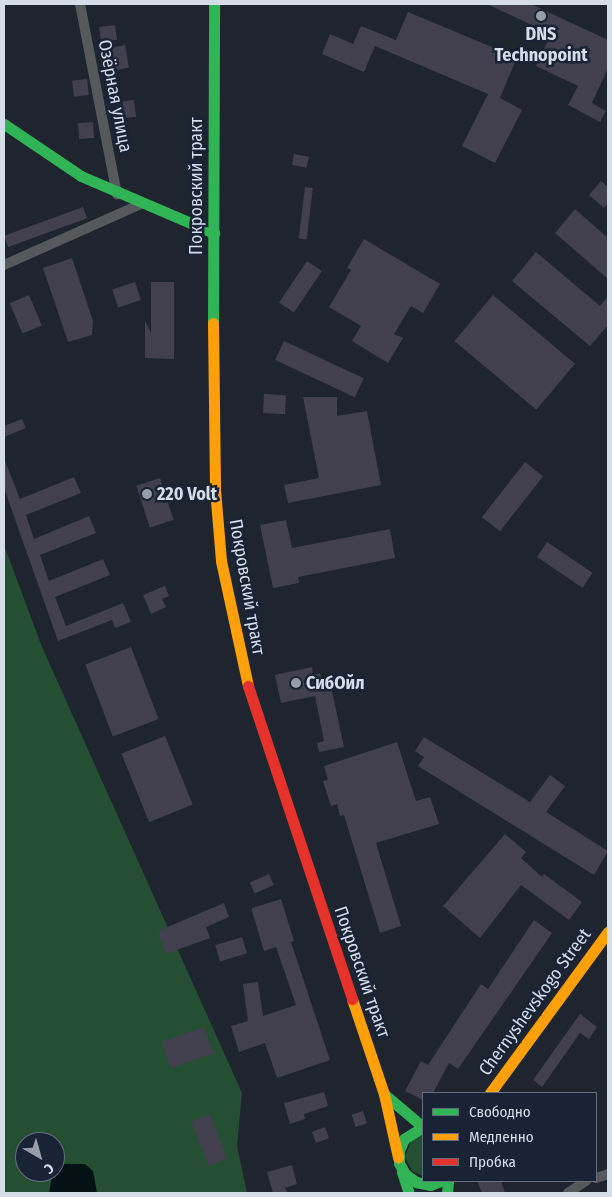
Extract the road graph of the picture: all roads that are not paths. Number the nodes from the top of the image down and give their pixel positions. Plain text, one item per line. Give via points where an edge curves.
1 (80, 4) edge
2 (214, 4) edge
3 (4, 124) edge
4 (117, 194) junction
5 (141, 204) junction
6 (214, 233) junction
7 (4, 265) edge
8 (608, 932) edge
9 (491, 1092) edge
10 (384, 1094) junction
11 (422, 1126) edge
12 (422, 1128) edge
13 (398, 1157) junction
14 (401, 1169) junction
15 (438, 1182) edge
16 (584, 1182) edge
17 (409, 1193) edge
18 (568, 1193) edge

1 - 4 street, Озёрная улица
2 - 6 main road, Покровский тракт
3 - 4 main road via 81,176
4 - 5 main road
5 - 6 main road
5 - 7 street
6 - 10 main road, Покровский тракт via 215,489 221,561 234,629 265,742
8 - 9 main road, Chernyshevskogo Street
10 - 11 main road
10 - 13 main road, Покровский тракт
12 - 13 main road via 404,1139
13 - 14 main road, Покровский тракт
14 - 15 main road via 416,1182 430,1185
14 - 17 main road, Покровский тракт
16 - 18 street

